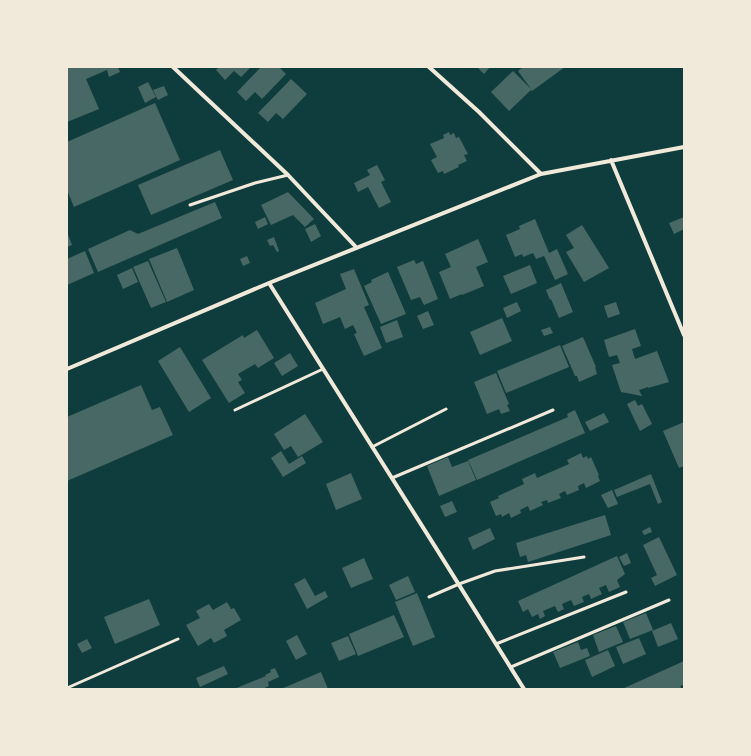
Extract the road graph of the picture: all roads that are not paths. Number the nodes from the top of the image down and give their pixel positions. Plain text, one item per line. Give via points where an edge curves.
1 (173, 67) edge
2 (429, 67) edge
3 (684, 147) edge
4 (611, 160) junction
5 (541, 174) junction
6 (288, 175) junction
7 (190, 205) dead end
8 (356, 247) junction
9 (269, 283) junction
10 (684, 335) edge
11 (67, 369) edge
12 (323, 369) junction
13 (446, 409) dead end
14 (235, 410) dead end
15 (553, 410) dead end
16 (372, 447) junction
17 (392, 478) junction
18 (584, 557) dead end
19 (459, 584) junction
20 (626, 592) dead end
21 (429, 597) dead end
22 (669, 600) dead end
23 (178, 639) dead end
24 (496, 644) junction
25 (511, 667) junction
26 (67, 688) edge
27 (524, 689) edge

1 - 6 street
2 - 5 street via 479,112
3 - 4 street
4 - 5 street
4 - 10 street
5 - 8 street
6 - 7 lane via 255,183
6 - 8 street
8 - 9 street
9 - 11 street
9 - 12 street
12 - 14 lane
12 - 16 street
13 - 16 lane
15 - 17 lane
16 - 17 street
17 - 19 street
18 - 19 lane via 494,571
19 - 21 lane
19 - 24 street
20 - 24 lane
22 - 25 lane
23 - 26 lane
24 - 25 street
25 - 27 street

